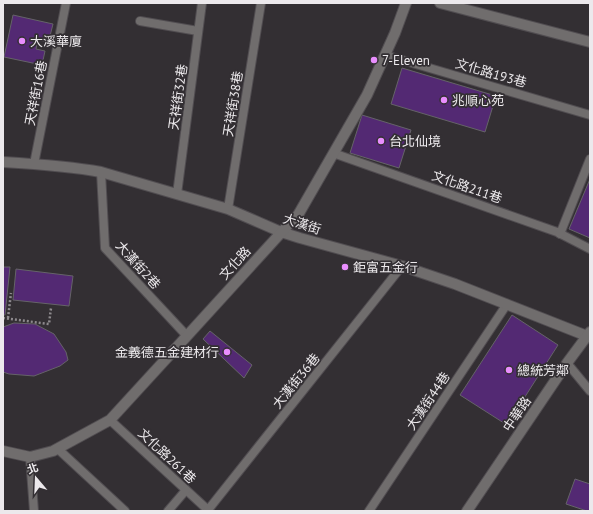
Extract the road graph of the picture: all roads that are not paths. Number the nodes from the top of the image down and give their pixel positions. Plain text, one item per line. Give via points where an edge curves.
1 (66, 3) edge
2 (202, 3) edge
3 (261, 3) edge
4 (406, 3) edge
5 (440, 3) edge
6 (140, 21) dead end
7 (198, 31) junction
8 (590, 42) edge
9 (385, 55) junction
10 (590, 115) edge
11 (333, 154) junction
12 (590, 160) edge
13 (3, 162) edge
14 (34, 164) junction
15 (101, 172) junction
16 (177, 194) junction
17 (228, 209) junction
18 (282, 232) junction
19 (560, 234) junction
20 (590, 249) edge
21 (402, 266) junction
22 (507, 304) junction
23 (589, 334) edge
24 (187, 336) junction
25 (567, 363) junction
26 (590, 391) edge
27 (110, 420) junction
28 (58, 449) junction
29 (3, 451) edge
30 (30, 457) junction
31 (186, 490) junction
32 (34, 511) edge
33 (125, 511) edge
34 (168, 511) edge
35 (208, 511) edge
36 (369, 511) edge
37 (467, 511) edge

1 - 14 lane, 天祥街16巷
2 - 7 lane, 天祥街32巷
3 - 17 lane, 天祥街38巷
4 - 9 street, 文化路
5 - 8 street
6 - 7 lane
7 - 16 lane, 天祥街32巷
9 - 10 lane, 文化路193巷
9 - 11 street, 文化路 via 367,95
11 - 18 street, 文化路 via 298,215
11 - 19 lane, 文化路211巷
12 - 19 lane
13 - 14 street, 大漢街
14 - 15 street, 大漢街
15 - 16 street, 大漢街
15 - 24 lane, 大漢街2巷 via 105,248
16 - 17 street, 大漢街
17 - 18 street, 大漢街
18 - 21 street, 大漢街
18 - 24 street, 文化路
19 - 20 lane, 文化路211巷
21 - 22 street, 大漢街
21 - 35 lane, 大漢街36巷
22 - 23 street, 大漢街
22 - 36 lane, 大漢街44巷
23 - 25 street, 中華路
24 - 27 street, 文化路
25 - 26 lane
25 - 37 street, 中華路
27 - 28 street, 文化路
27 - 31 lane, 文化路261巷
28 - 30 street, 文化路
28 - 33 lane
29 - 30 street, 文化路
30 - 32 lane
31 - 34 lane
31 - 35 lane, 文化路261巷

